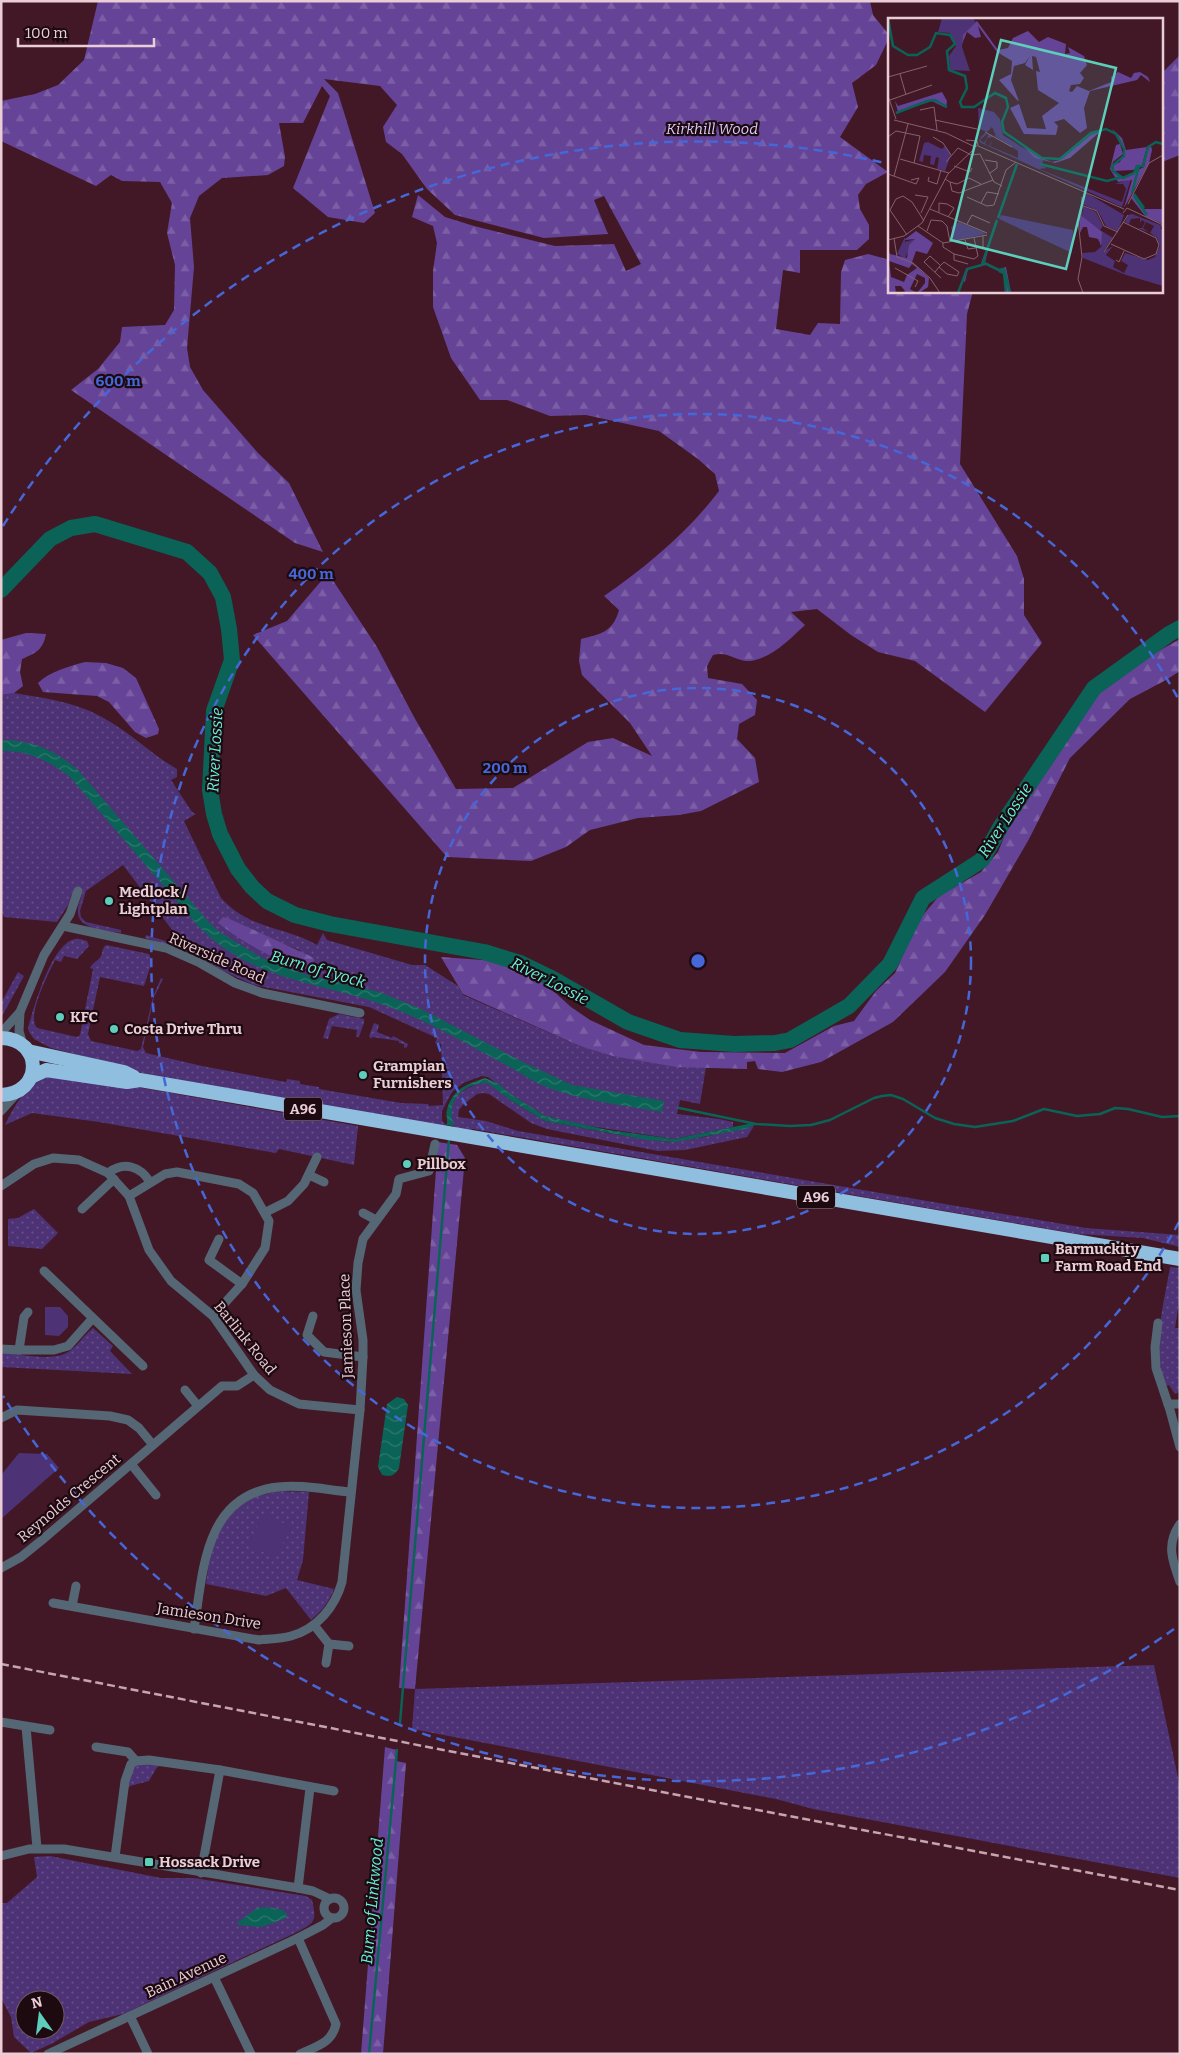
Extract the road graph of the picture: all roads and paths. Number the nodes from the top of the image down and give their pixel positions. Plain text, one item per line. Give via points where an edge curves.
1 (78, 891) dead end
2 (63, 926) junction
3 (20, 1012) junction
4 (360, 1013) dead end
5 (1, 1033) edge
6 (1, 1038) edge
7 (26, 1048) junction
8 (32, 1077) junction
9 (140, 1080) junction
10 (19, 1091) junction
11 (1, 1095) edge
12 (1, 1111) edge
13 (444, 1138) junction
14 (317, 1157) dead end
15 (111, 1176) junction
16 (309, 1176) junction
17 (150, 1182) junction
18 (324, 1182) dead end
19 (1, 1186) edge
20 (129, 1196) junction
21 (82, 1209) dead end
22 (266, 1212) junction
23 (363, 1213) dead end
24 (376, 1220) junction
25 (219, 1239) dead end
26 (1180, 1259) edge
27 (44, 1271) dead end
28 (242, 1284) junction
29 (28, 1312) dead end
30 (213, 1316) junction
31 (313, 1316) dead end
32 (92, 1319) junction
33 (1158, 1323) dead end
34 (1, 1349) edge
35 (20, 1350) junction
36 (363, 1357) junction
37 (143, 1366) dead end
38 (254, 1375) junction
39 (185, 1390) dead end
40 (1168, 1404) junction
41 (1180, 1404) edge
42 (198, 1406) junction
43 (360, 1410) junction
44 (1, 1418) edge
45 (153, 1445) junction
46 (1180, 1448) edge
47 (131, 1464) junction
48 (351, 1492) junction
49 (156, 1495) dead end
50 (1180, 1524) edge
51 (1, 1568) edge
52 (1180, 1582) edge
53 (76, 1586) dead end
54 (53, 1603) dead end
55 (72, 1606) junction
56 (314, 1626) junction
57 (194, 1629) junction
58 (329, 1644) junction
59 (348, 1646) dead end
60 (326, 1663) dead end
61 (1, 1722) edge
62 (26, 1727) junction
63 (50, 1730) dead end
64 (96, 1747) dead end
65 (136, 1761) junction
66 (220, 1770) junction
67 (310, 1788) junction
68 (334, 1791) dead end
69 (37, 1848) junction
70 (1, 1856) edge
71 (115, 1857) junction
72 (201, 1873) junction
73 (298, 1888) junction
74 (330, 1899) junction
75 (332, 1918) junction
76 (298, 1938) junction
77 (214, 1977) junction
78 (130, 2016) junction
79 (48, 2054) edge
80 (148, 2054) edge
81 (251, 2054) edge
82 (300, 2054) edge

1 - 2 street
2 - 3 street via 44,955
2 - 4 street, Riverside Road via 166,948 262,993
3 - 5 street
3 - 7 street via 19,1031
6 - 7 highway, A96 via 10,1038
7 - 8 highway via 33,1067
7 - 9 highway, A96 via 124,1072
8 - 9 highway, A96 via 46,1070 127,1082
8 - 10 highway
9 - 13 highway, A96
10 - 11 highway
10 - 12 street
13 - 24 street, Jamieson Place via 430,1171 399,1179 396,1194
13 - 26 highway, A96
14 - 16 street
15 - 17 street via 113,1168 130,1167 144,1172
15 - 19 street, Barlink Road via 79,1160 53,1158 34,1164
15 - 20 street, Barlink Road
15 - 21 street
16 - 18 street
16 - 22 street via 288,1201
17 - 20 street
17 - 22 street via 177,1172 239,1184 253,1193
20 - 30 street, Barlink Road via 149,1250 160,1266 171,1281
22 - 28 street via 269,1221 265,1248
23 - 24 street
24 - 36 street, Jamieson Place via 363,1240 356,1290
25 - 28 street via 209,1260
27 - 32 street
28 - 30 street
29 - 35 street via 24,1317
30 - 38 street, Barlink Road
31 - 36 street via 307,1335 324,1352
32 - 35 street via 68,1346 54,1350
32 - 37 street
33 - 40 street via 1156,1368
34 - 35 street
36 - 43 street, Jamieson Place
38 - 42 street, Reynolds Crescent via 237,1386 222,1386
38 - 43 street, Barlink Road via 270,1390 299,1404
39 - 42 street
40 - 41 street
40 - 46 street
42 - 45 street, Reynolds Crescent
43 - 48 street, Jamieson Drive
44 - 45 street via 17,1410 110,1416 128,1420
45 - 47 street, Reynolds Crescent
47 - 49 street
47 - 51 street, Reynolds Crescent via 21,1557
48 - 56 street, Jamieson Drive via 342,1582 337,1598
48 - 57 street via 278,1487 249,1494 234,1505 212,1535
50 - 52 street via 1172,1534 1172,1560
53 - 55 street
54 - 55 street, Jamieson Drive
55 - 57 street, Jamieson Drive
56 - 57 street, Jamieson Drive via 291,1636 259,1640
56 - 58 street
58 - 59 street
58 - 60 street
61 - 62 street
62 - 63 street
62 - 69 street
64 - 65 street via 128,1752
65 - 66 street via 142,1759
65 - 71 street via 129,1769 123,1794
66 - 67 street
66 - 72 street
67 - 68 street
67 - 73 street
69 - 70 street
69 - 71 street
71 - 72 street
72 - 73 street
73 - 74 street
74 - 75 street via 324,1909
74 - 75 street via 340,1900 344,1905 341,1914
75 - 76 street, Bain Avenue via 324,1926
76 - 77 street, Bain Avenue
76 - 82 street via 336,2024 328,2041
77 - 78 street, Bain Avenue
77 - 81 street
78 - 79 street, Bain Avenue
78 - 80 street

